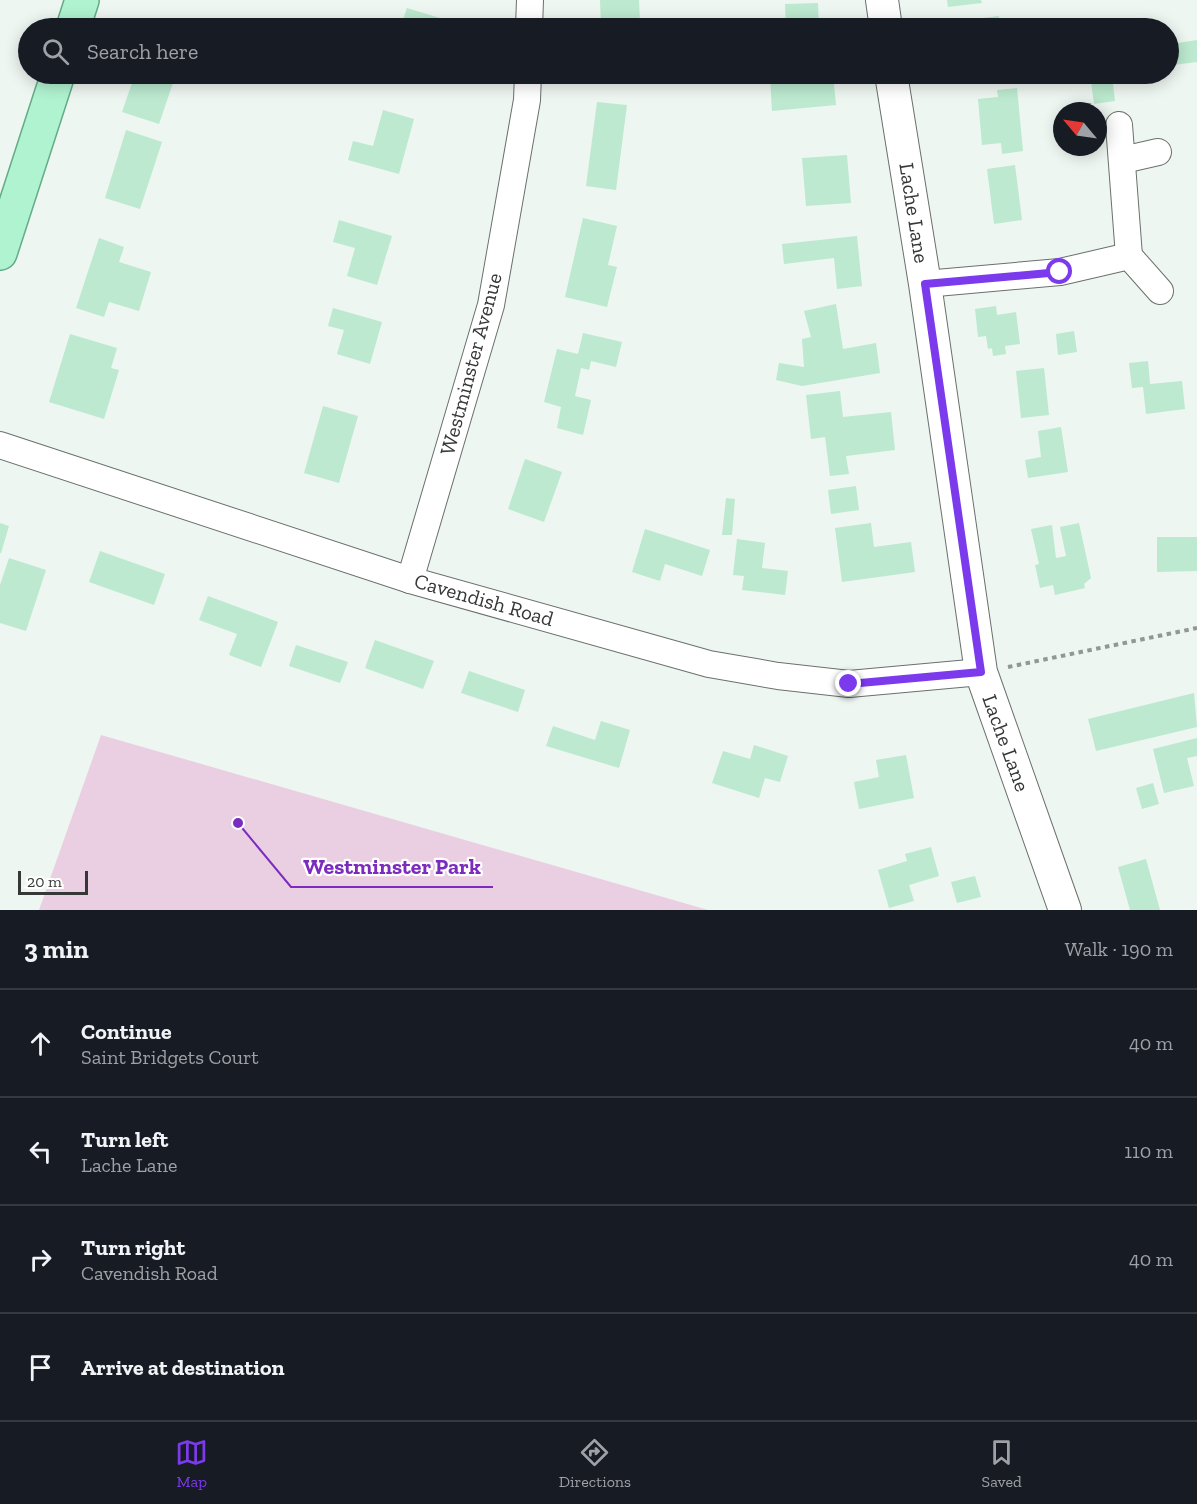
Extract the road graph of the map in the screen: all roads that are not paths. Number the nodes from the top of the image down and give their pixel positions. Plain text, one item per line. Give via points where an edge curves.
1 (82, 0) edge
2 (530, 0) edge
3 (882, 0) edge
4 (76, 18) edge
5 (529, 18) edge
6 (885, 18) edge
7 (55, 84) edge
8 (528, 84) edge
9 (893, 84) edge
10 (1119, 125) dead end
11 (1158, 152) dead end
12 (1123, 160) junction
13 (0, 253) edge
14 (1129, 256) junction
15 (925, 284) junction
16 (1160, 291) dead end
17 (0, 445) edge
18 (410, 580) junction
19 (981, 672) junction
20 (1065, 910) edge

1 - 4 main road
2 - 5 street
3 - 6 street
7 - 13 main road
8 - 18 street, Westminster Avenue via 491,305
9 - 15 street, Lache Lane
10 - 12 street
11 - 12 street
12 - 14 street
14 - 15 street via 1060,272
14 - 16 street
15 - 19 street, Lache Lane
17 - 18 street, Cavendish Road
18 - 19 street, Cavendish Road via 709,664 778,676 849,684
19 - 20 street, Lache Lane

